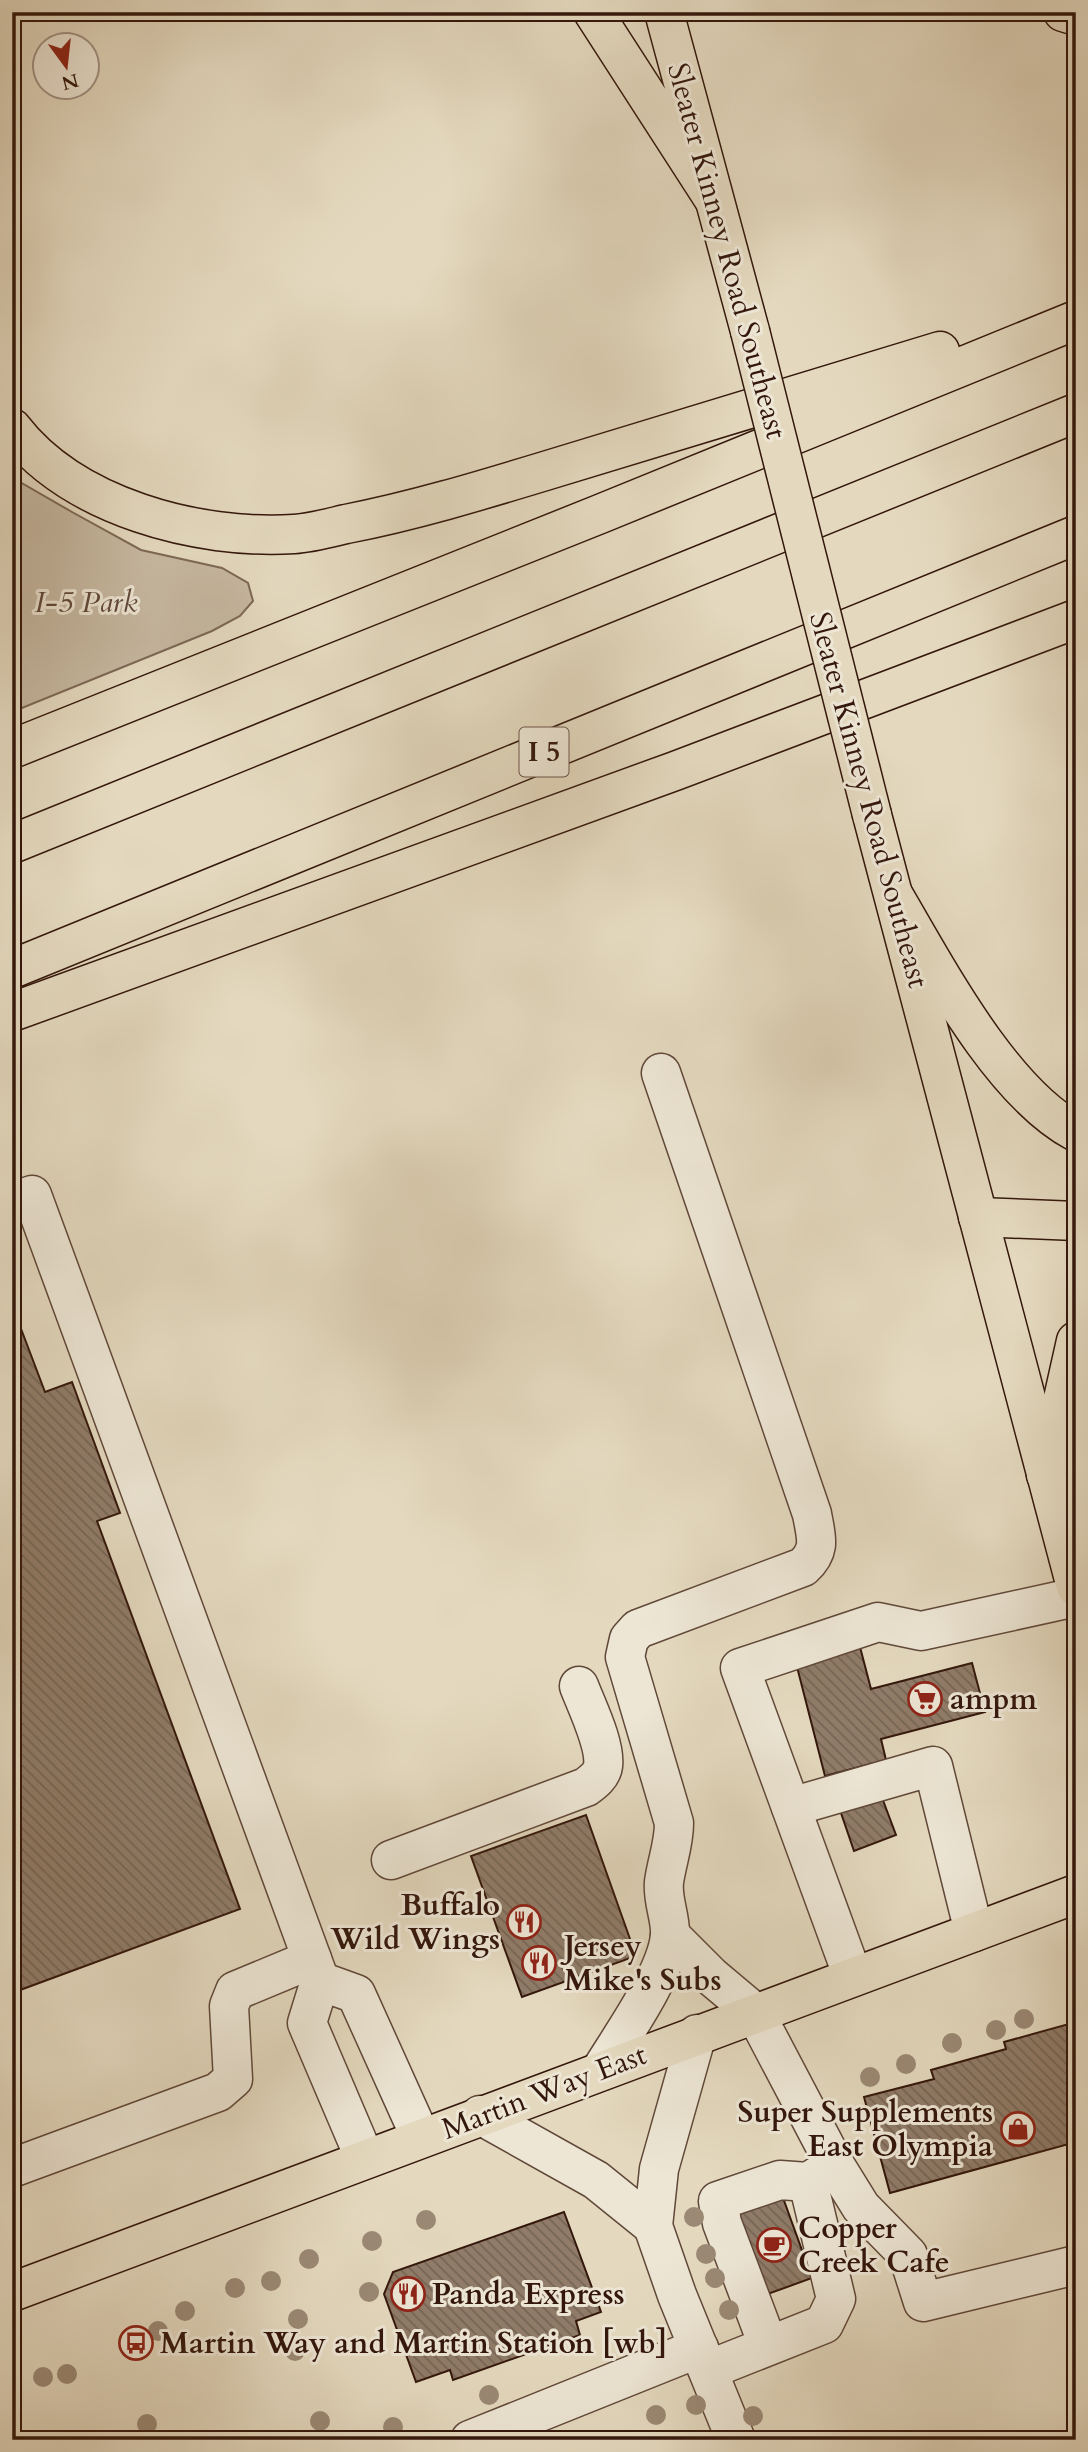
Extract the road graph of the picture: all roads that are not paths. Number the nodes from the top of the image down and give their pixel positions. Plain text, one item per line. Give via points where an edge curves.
1 (593, 12) edge
2 (664, 12) edge
3 (1063, 12) edge
4 (1076, 16) edge
5 (713, 198) junction
6 (1076, 310) edge
7 (1076, 320) edge
8 (1076, 413) edge
9 (12, 428) edge
10 (1076, 534) edge
11 (1076, 618) edge
12 (12, 749) edge
13 (12, 844) edge
14 (894, 897) junction
15 (12, 969) edge
16 (12, 1012) edge
17 (662, 1073) dead end
18 (1076, 1132) edge
19 (12, 1202) edge
20 (978, 1217) junction
21 (1076, 1221) edge
22 (1076, 1341) edge
23 (1046, 1475) junction
24 (1068, 1520) edge
25 (1076, 1587) edge
26 (1076, 1597) edge
27 (579, 1686) dead end
28 (791, 1807) junction
29 (391, 1860) dead end
30 (1076, 1894) edge
31 (974, 1931) junction
32 (670, 1935) junction
33 (316, 1970) junction
34 (853, 1977) junction
35 (755, 2013) junction
36 (697, 2034) junction
37 (601, 2070) junction
38 (480, 2115) junction
39 (421, 2138) junction
40 (365, 2159) junction
41 (12, 2168) edge
42 (822, 2174) junction
43 (653, 2227) junction
44 (1076, 2265) edge
45 (12, 2292) edge
46 (768, 2345) junction
47 (703, 2359) junction
48 (470, 2440) edge
49 (736, 2440) edge

1 - 5 main road
2 - 5 main road, Sleater Kinney Road Southeast
3 - 4 main road
5 - 14 main road, Sleater Kinney Road Southeast, bridge
6 - 9 main road via 398,514 295,534 233,534 163,520 112,502 69,480 27,447
7 - 12 main road
8 - 13 main road
10 - 15 main road, I 5
11 - 16 main road via 675,771
14 - 18 main road via 942,978 1003,1065 1032,1100
14 - 20 main road, Sleater Kinney Road Southeast
17 - 32 lane via 812,1514 817,1544 812,1559 803,1567 638,1629 629,1639 625,1657 674,1823 664,1882
19 - 33 lane via 32,1195
20 - 21 main road
20 - 23 main road, Sleater Kinney Road Southeast
22 - 23 main road
23 - 24 main road, Sleater Kinney Road Southeast
24 - 25 main road, Sleater Kinney Road Southeast
26 - 28 lane via 921,1631 878,1622 740,1668
27 - 29 lane via 600,1745 603,1767 597,1779
28 - 31 lane via 933,1766
28 - 34 lane
30 - 31 main road, Martin Way East
31 - 34 main road, Martin Way East
32 - 35 lane
32 - 37 lane via 658,1974
33 - 39 lane via 356,1994
33 - 40 lane via 307,2023
33 - 41 lane via 235,1991 229,2006 233,2080 218,2092
34 - 35 main road, Martin Way East
35 - 36 main road, Martin Way East
35 - 42 lane
36 - 37 main road, Martin Way East
36 - 43 lane via 659,2169
37 - 38 main road, Martin Way East
38 - 39 main road, Martin Way East
38 - 43 lane via 596,2180
39 - 40 main road, Martin Way East
40 - 45 main road, Martin Way East
42 - 44 lane via 908,2255 923,2302
42 - 46 lane via 836,2299 824,2323
42 - 46 lane via 779,2180 718,2202
43 - 47 lane
46 - 47 lane
47 - 48 lane
47 - 49 lane

